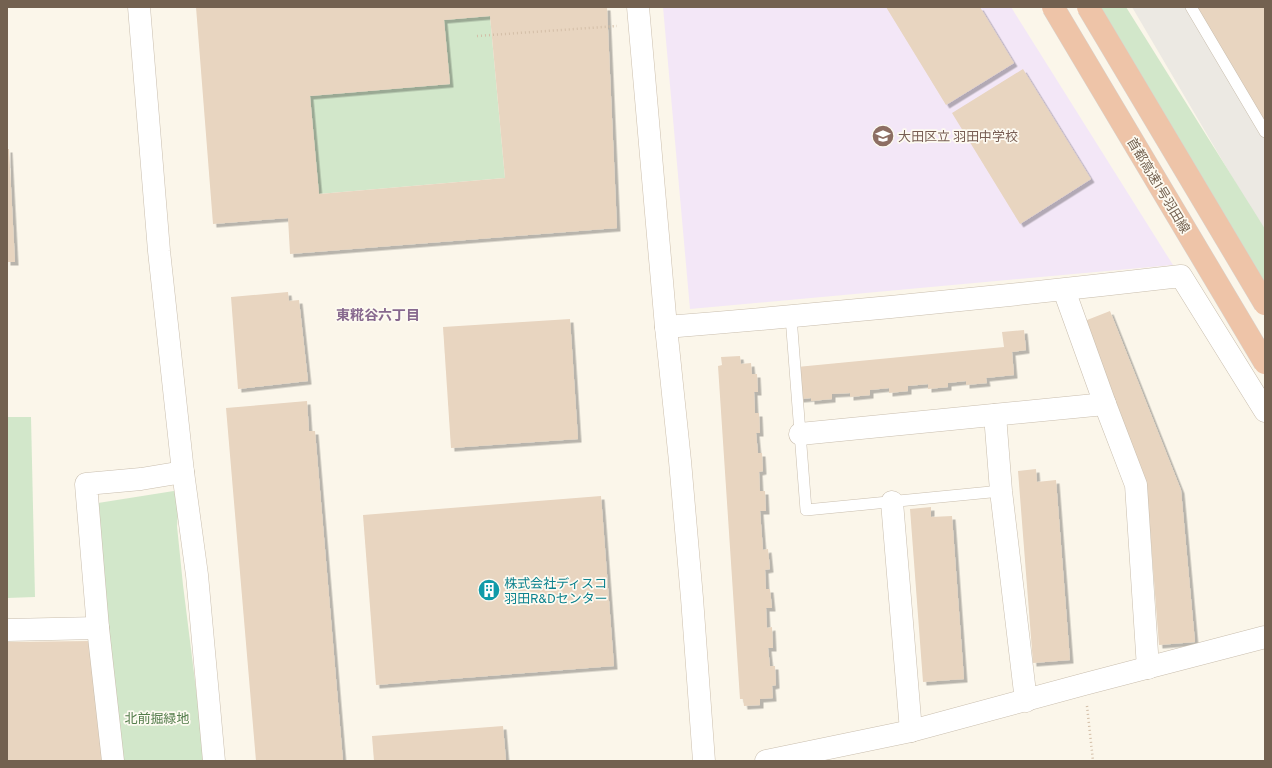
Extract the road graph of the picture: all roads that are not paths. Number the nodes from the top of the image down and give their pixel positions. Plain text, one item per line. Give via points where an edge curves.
1 (139, 7) edge
2 (638, 7) edge
3 (1053, 7) edge
4 (1088, 7) edge
5 (1191, 7) edge
6 (1265, 132) edge
7 (1064, 290) junction
8 (1265, 304) edge
9 (791, 317) junction
10 (666, 327) junction
11 (1265, 363) edge
12 (1105, 404) junction
13 (1265, 411) edge
14 (995, 415) junction
15 (800, 434) junction
16 (174, 473) junction
17 (1001, 491) junction
18 (892, 502) junction
19 (98, 628) junction
20 (7, 630) edge
21 (1265, 637) edge
22 (1148, 668) junction
23 (1026, 701) junction
24 (911, 731) junction
25 (113, 761) edge
26 (214, 761) edge
27 (704, 761) edge
28 (766, 761) edge

1 - 16 street
2 - 10 street
3 - 11 highway, 首都高速1号羽田線, bridge
4 - 8 highway, bridge
5 - 6 lane
7 - 9 street
7 - 12 street
7 - 13 street via 1181,276
9 - 10 street
9 - 15 lane
10 - 27 street via 682,484
12 - 14 street
12 - 22 street via 1136,485
14 - 15 street
14 - 17 street
15 - 18 lane via 806,510
16 - 19 street via 86,484
16 - 26 street via 197,575
17 - 18 lane
17 - 23 street
18 - 24 street
19 - 20 street
19 - 25 street
21 - 22 street
22 - 23 street
23 - 24 street
24 - 28 street

